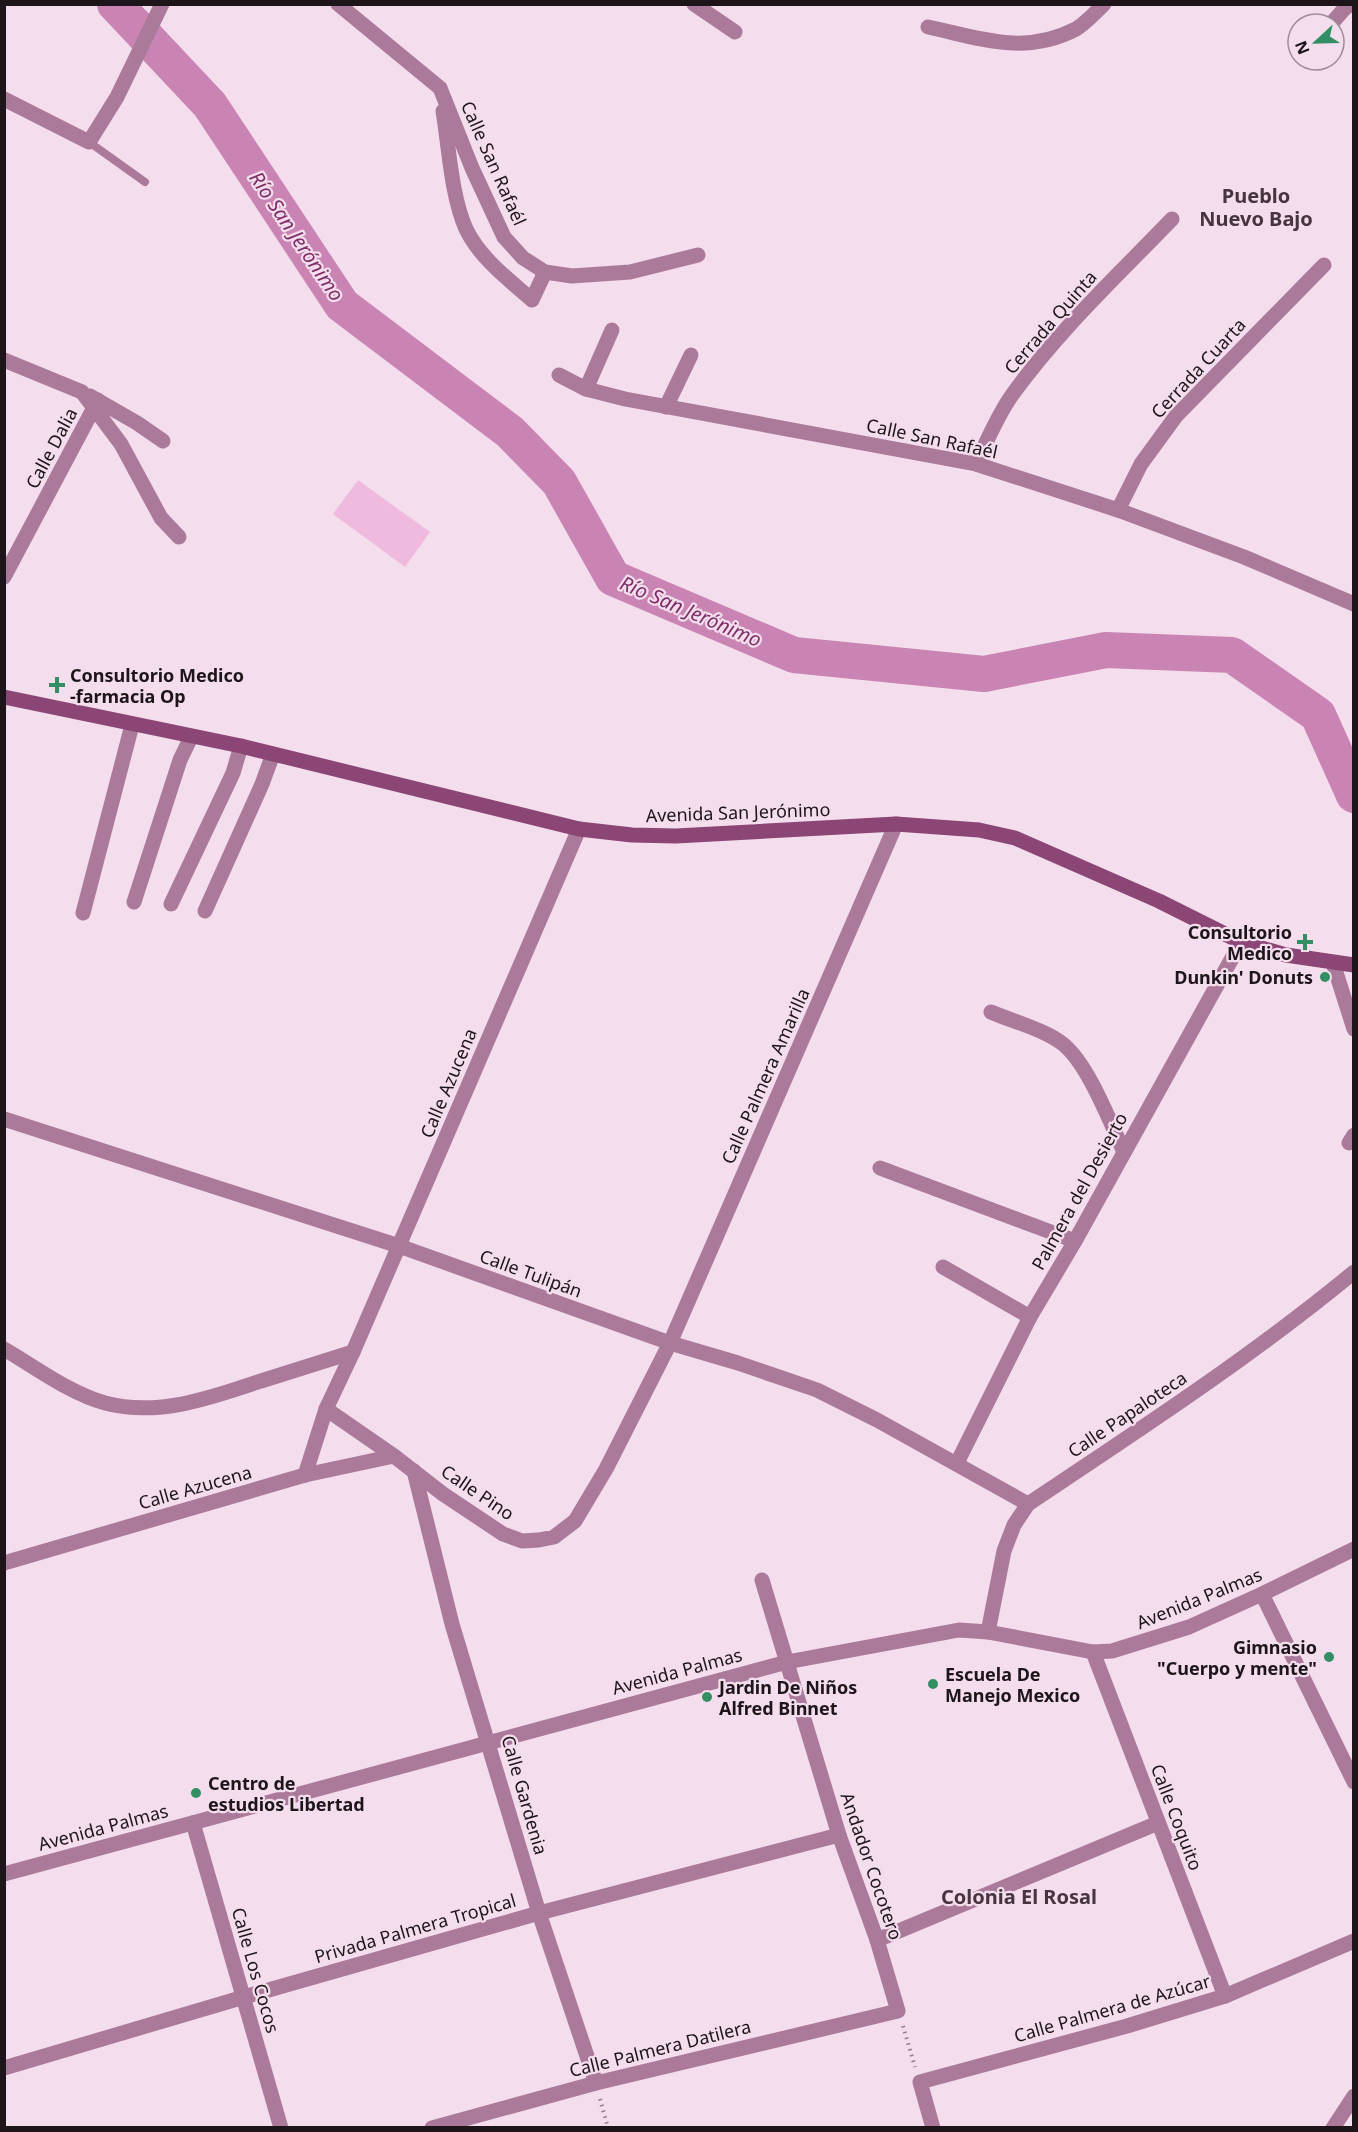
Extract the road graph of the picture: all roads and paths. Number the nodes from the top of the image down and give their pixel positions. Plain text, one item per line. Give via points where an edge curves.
1 (162, 4) edge
2 (338, 4) edge
3 (694, 4) edge
4 (1104, 4) edge
5 (928, 27) dead end
6 (735, 32) dead end
7 (440, 88) junction
8 (4, 99) edge
9 (89, 142) junction
10 (145, 182) dead end
11 (1172, 219) dead end
12 (698, 255) dead end
13 (1324, 265) dead end
14 (545, 272) junction
15 (612, 330) dead end
16 (691, 354) dead end
17 (4, 360) edge
18 (559, 375) dead end
19 (586, 389) junction
20 (96, 404) junction
21 (666, 408) junction
22 (163, 441) dead end
23 (976, 464) junction
24 (1118, 510) junction
25 (178, 537) dead end
26 (4, 577) edge
27 (1353, 604) edge
28 (4, 697) edge
29 (132, 725) junction
30 (191, 737) junction
31 (241, 746) junction
32 (273, 754) junction
33 (896, 824) junction
34 (579, 829) junction
35 (134, 903) dead end
36 (171, 904) dead end
37 (205, 911) dead end
38 (83, 913) dead end
39 (1240, 942) junction
40 (1334, 963) junction
41 (1353, 965) edge
42 (991, 1012) dead end
43 (1353, 1029) edge
44 (4, 1119) edge
45 (1124, 1152) junction
46 (880, 1168) dead end
47 (1075, 1241) junction
48 (399, 1246) junction
49 (943, 1267) dead end
50 (1353, 1272) edge
51 (1030, 1317) junction
52 (670, 1343) junction
53 (4, 1349) edge
54 (353, 1352) junction
55 (326, 1409) junction
56 (394, 1456) junction
57 (957, 1463) junction
58 (414, 1472) junction
59 (305, 1475) junction
60 (1028, 1504) junction
61 (1353, 1549) edge
62 (4, 1563) edge
63 (762, 1580) dead end
64 (1262, 1594) junction
65 (988, 1632) junction
66 (1094, 1652) junction
67 (787, 1662) junction
68 (489, 1742) junction
69 (1353, 1782) edge
70 (193, 1823) junction
71 (1158, 1823) junction
72 (839, 1835) junction
73 (4, 1874) edge
74 (539, 1913) junction
75 (877, 1940) junction
76 (1353, 1941) edge
77 (1225, 1996) junction
78 (244, 1997) junction
79 (898, 2010) junction
80 (4, 2068) edge
81 (920, 2082) junction
82 (596, 2083) junction
83 (1353, 2096) edge
84 (281, 2127) edge
85 (432, 2127) edge
86 (608, 2127) edge
87 (933, 2127) edge
88 (1333, 2127) edge

1 - 9 street via 117,97
2 - 7 street, Calle San Rafaél
3 - 6 street
4 - 5 street via 1078,28 1026,45 1003,44
7 - 14 street, Calle San Rafaél via 504,237 523,258
7 - 14 street, Calle San Rafaél via 459,206 467,230 491,263 532,300
8 - 9 street
9 - 10 lane
11 - 23 street, Cerrada Quinta via 1059,337 1012,396
12 - 14 street, Calle San Rafaél via 630,272 572,276
13 - 24 street, Cerrada Cuarta via 1176,416 1141,464
15 - 19 street
16 - 21 street
17 - 20 street via 82,392
18 - 19 street, Calle San Rafaél
19 - 21 street, Calle San Rafaél
20 - 22 street
20 - 25 street via 135,466 151,503
20 - 26 street, Calle Dalia
21 - 23 street, Calle San Rafaél
23 - 24 street, Calle San Rafaél
24 - 27 street, Calle San Rafaél via 1244,557
28 - 29 main road, Avenida San Jerónimo
29 - 30 main road, Avenida San Jerónimo
29 - 38 street
30 - 31 main road, Avenida San Jerónimo
30 - 35 street
31 - 32 main road, Avenida San Jerónimo
31 - 36 street via 233,773
32 - 34 main road, Avenida San Jerónimo
32 - 37 street
33 - 34 main road, Avenida San Jerónimo via 676,836
33 - 39 main road, Avenida San Jerónimo via 979,830 1015,838
33 - 52 street, Calle Palmera Amarilla
34 - 48 street, Calle Azucena
39 - 40 main road, Avenida San Jerónimo
39 - 45 street, Palmera del Desierto
40 - 41 main road, Avenida San Jerónimo
40 - 43 street
42 - 45 street via 1065,1045 1099,1097
44 - 48 street, Calle Tulipán
45 - 47 street, Palmera del Desierto
46 - 47 street
47 - 51 street, Palmera del Desierto
48 - 52 street, Calle Tulipán
48 - 54 street, Calle Azucena
49 - 51 street
50 - 60 street, Calle Papaloteca via 1188,1398
51 - 57 street, Palmera del Desierto
52 - 57 street, Calle Tulipán via 817,1390
52 - 58 street, Calle Pino via 606,1469 575,1521 555,1537 522,1541 503,1534
53 - 54 street via 75,1390 103,1403 130,1408 162,1408 201,1400
54 - 55 street, Calle Azucena
55 - 56 street
55 - 59 street, Calle Azucena
56 - 58 street, Calle Pino
56 - 59 street
57 - 60 street, Calle Tulipán
58 - 68 street, Calle Gardenia via 452,1624
59 - 62 street, Calle Azucena
60 - 65 street, Calle Papaloteca via 1004,1551
61 - 64 street, Avenida Palmas
63 - 67 street, Andador Cocotero
64 - 66 street, Avenida Palmas via 1149,1641
64 - 69 street
65 - 66 street, Avenida Palmas
65 - 67 street, Avenida Palmas via 959,1630
66 - 71 street, Calle Coquito
67 - 68 street, Avenida Palmas
67 - 72 street, Andador Cocotero
68 - 70 street, Avenida Palmas
68 - 74 street, Calle Gardenia
70 - 73 street, Avenida Palmas
70 - 78 street, Calle Los Cocos
71 - 75 street
71 - 77 street, Calle Coquito
72 - 74 street, Privada Palmera Tropical
72 - 75 street, Andador Cocotero
74 - 78 street, Privada Palmera Tropical
74 - 82 street, Calle Gardenia
75 - 79 street, Andador Cocotero
76 - 77 street, Calle Palmera de Azúcar
77 - 81 street, Calle Palmera de Azúcar
78 - 80 street, Privada Palmera Tropical
78 - 84 street, Calle Los Cocos
79 - 81 path
79 - 82 street, Calle Palmera Datilera
81 - 87 street
82 - 85 street, Calle Palmera Datilera
82 - 86 path
83 - 88 street

